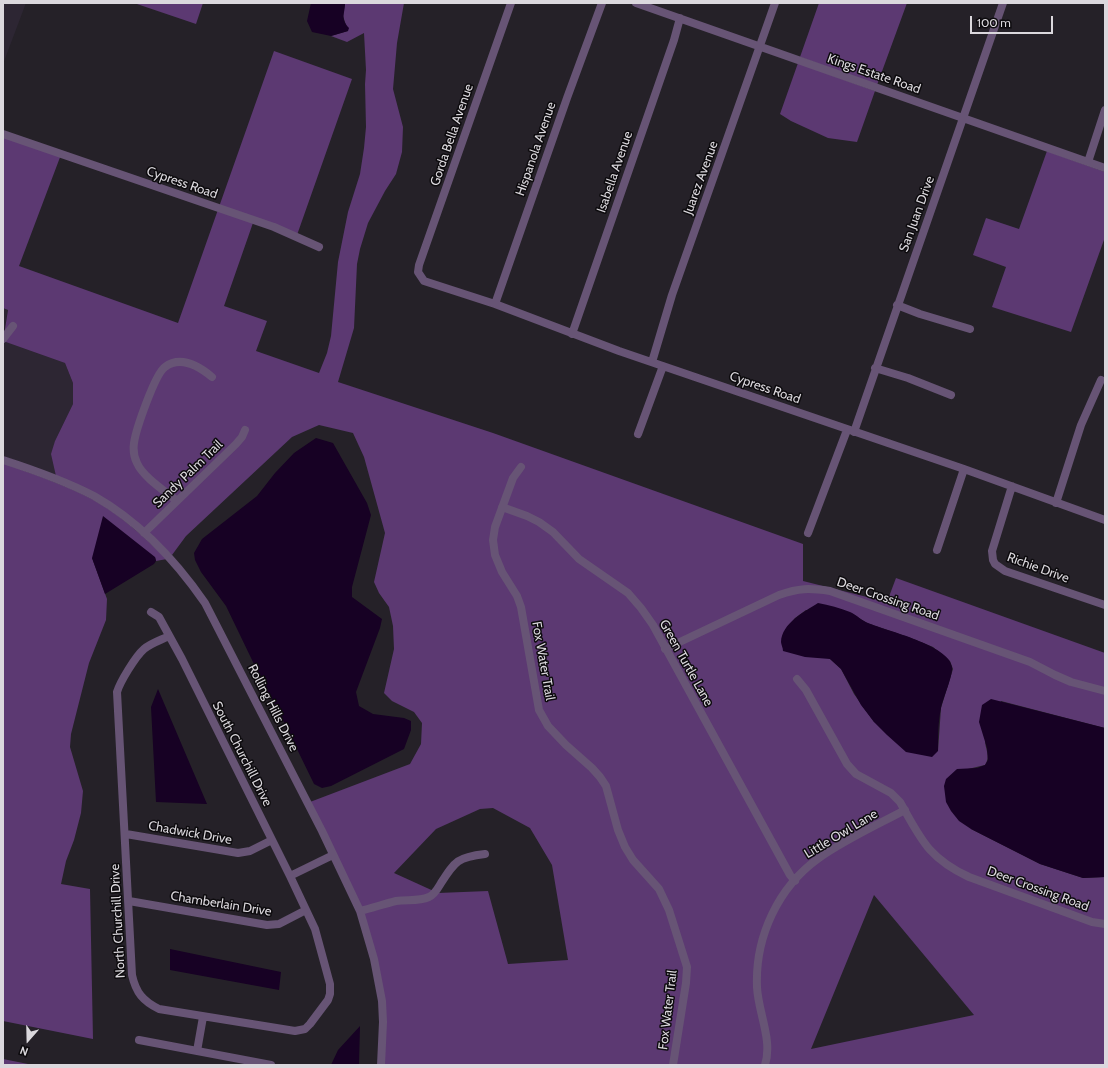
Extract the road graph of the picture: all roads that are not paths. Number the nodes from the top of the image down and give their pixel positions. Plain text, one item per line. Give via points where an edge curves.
1 (511, 3) edge
2 (602, 3) edge
3 (636, 3) edge
4 (775, 3) edge
5 (1003, 3) edge
6 (680, 18) junction
7 (760, 47) junction
8 (1105, 110) edge
9 (963, 118) junction
10 (3, 134) edge
11 (1088, 162) junction
12 (1105, 168) edge
13 (319, 247) dead end
14 (419, 275) joint
15 (495, 304) junction
16 (897, 305) junction
17 (13, 326) dead end
18 (970, 329) dead end
19 (572, 334) junction
20 (3, 339) edge
21 (652, 362) junction
22 (663, 366) junction
23 (876, 368) junction
24 (212, 377) dead end
25 (1101, 380) dead end
26 (951, 395) dead end
27 (245, 430) dead end
28 (850, 431) junction
29 (638, 434) dead end
30 (3, 460) edge
31 (522, 467) dead end
32 (964, 469) junction
33 (1012, 486) junction
34 (177, 501) junction
35 (1056, 503) junction
36 (502, 508) junction
37 (1105, 520) edge
38 (144, 533) junction
39 (808, 533) dead end
40 (937, 550) dead end
41 (1105, 605) edge
42 (151, 612) dead end
43 (169, 636) junction
44 (665, 649) junction
45 (797, 679) dead end
46 (1105, 691) edge
47 (905, 810) junction
48 (126, 834) junction
49 (272, 840) junction
50 (485, 854) dead end
51 (333, 855) junction
52 (290, 876) junction
53 (795, 881) junction
54 (129, 902) junction
55 (306, 910) junction
56 (360, 911) junction
57 (1105, 924) edge
58 (203, 1017) junction
59 (139, 1040) dead end
60 (197, 1051) junction
61 (271, 1065) edge
62 (381, 1065) edge
63 (673, 1065) edge
64 (765, 1065) edge

1 - 14 street, Gorda Bella Avenue via 419,265
2 - 15 street, Hispanola Avenue
3 - 6 street, Kings Estate Road
4 - 7 street, Juarez Avenue
5 - 9 street, San Juan Drive
6 - 7 street, Kings Estate Road
6 - 19 street, Isabella Avenue
7 - 9 street, Kings Estate Road
7 - 21 street, Juarez Avenue via 672,295
8 - 11 street
9 - 11 street, Kings Estate Road
9 - 16 street, San Juan Drive
10 - 13 street, Cypress Road via 274,227
11 - 12 street, Kings Estate Road
14 - 15 street, Cypress Road via 427,282
15 - 19 street, Cypress Road
16 - 18 street
16 - 23 street, San Juan Drive
17 - 20 street
19 - 21 street, Cypress Road
21 - 22 street, Cypress Road
22 - 28 street, Cypress Road
22 - 29 street
23 - 26 street
23 - 28 street, San Juan Drive
24 - 34 street via 202,369 185,363 165,367 157,377 134,442 137,465
25 - 35 street via 1081,425
27 - 34 street, Sandy Palm Trail via 236,444
28 - 32 street, Cypress Road
28 - 39 street, San Juan Drive
30 - 38 street, Rolling Hills Drive via 63,482 94,497
31 - 36 street, Fox Water Trail via 513,478
32 - 33 street, Cypress Road
32 - 40 street
33 - 35 street, Cypress Road
33 - 41 street, Richie Drive via 992,551 995,564 1010,573
34 - 38 street, Sandy Palm Trail
35 - 37 street, Cypress Road
36 - 44 street, Green Turtle Lane via 539,522 553,532 585,564 628,593 641,608
36 - 63 street, Fox Water Trail via 495,527 494,548 502,572 517,596 521,608 540,710 548,726 592,768 606,786 625,847 664,898 684,955 687,967 686,983
38 - 51 street, Rolling Hills Drive via 160,546 187,576 206,603
42 - 43 street, South Churchill Drive via 159,617
43 - 48 street, North Churchill Drive via 140,653 117,692
43 - 49 street, South Churchill Drive
44 - 46 street, Deer Crossing Road via 778,595 795,589 813,588 838,594 1030,662 1071,682
44 - 53 street, Green Turtle Lane
45 - 47 street, Deer Crossing Road via 806,690 847,764 856,774 891,793
47 - 53 street, Little Owl Lane via 819,858
47 - 57 street, Deer Crossing Road via 926,846 938,859 954,870 1092,922
48 - 49 street, Chadwick Drive via 238,853 250,851
48 - 54 street, North Churchill Drive
49 - 52 street, South Churchill Drive
50 - 56 street via 458,861 430,896
51 - 52 street
51 - 56 street, Rolling Hills Drive
52 - 55 street, South Churchill Drive
53 - 64 street, Little Owl Lane via 771,916 759,951 757,988 767,1042
54 - 55 street, Chamberlain Drive via 267,925 279,924
54 - 58 street, North Churchill Drive via 132,975 135,987 150,1004 159,1009
55 - 58 street, North Churchill Drive via 315,929 330,984 328,1000 310,1024 305,1029 295,1031
56 - 62 street, Rolling Hills Drive via 374,959 382,1001
58 - 60 street
59 - 60 street
60 - 61 street

